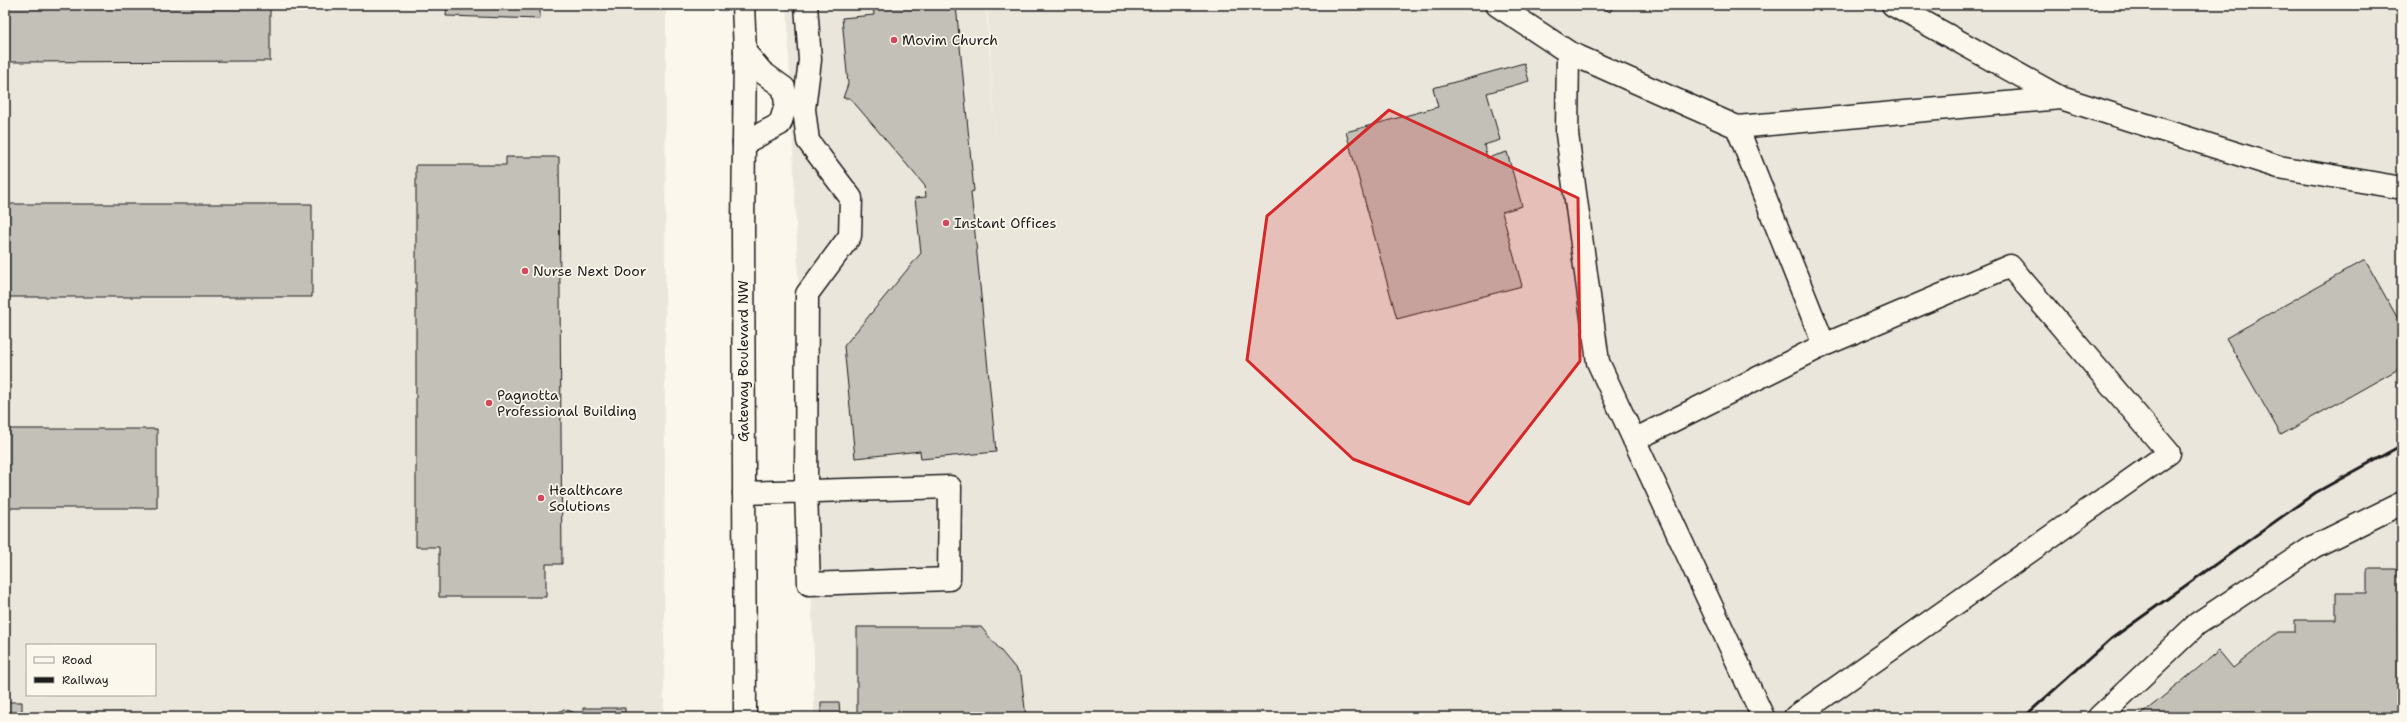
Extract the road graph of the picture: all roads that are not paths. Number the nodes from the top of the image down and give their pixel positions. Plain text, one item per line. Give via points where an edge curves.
1 (743, 5) edge
2 (806, 5) edge
3 (1498, 5) edge
4 (1893, 5) edge
5 (745, 52) junction
6 (1568, 52) junction
7 (2061, 98) junction
8 (795, 107) junction
9 (1737, 127) junction
10 (744, 142) junction
11 (2402, 188) edge
12 (1824, 345) junction
13 (1634, 440) junction
14 (806, 490) junction
15 (744, 493) junction
16 (2402, 503) edge
17 (745, 717) edge
18 (1763, 717) edge
19 (1795, 717) edge
20 (2099, 717) edge

1 - 5 main road, Gateway Boulevard NW
2 - 8 main road via 810,60
3 - 6 main road
4 - 7 main road
5 - 8 main road via 762,72 784,88
5 - 10 main road, Gateway Boulevard NW
6 - 9 main road
6 - 13 main road via 1567,134 1598,362
7 - 9 main road
7 - 11 main road via 2279,167
8 - 10 main road via 780,124
8 - 14 main road via 808,141 851,198 850,236 807,294
9 - 12 main road
10 - 15 main road, Gateway Boulevard NW
12 - 13 main road
12 - 19 main road via 2010,266 2169,453
13 - 18 main road
14 - 14 main road via 950,487 949,579 809,584
14 - 15 main road
15 - 17 main road, Gateway Boulevard NW
16 - 20 main road via 2313,547 2197,624

